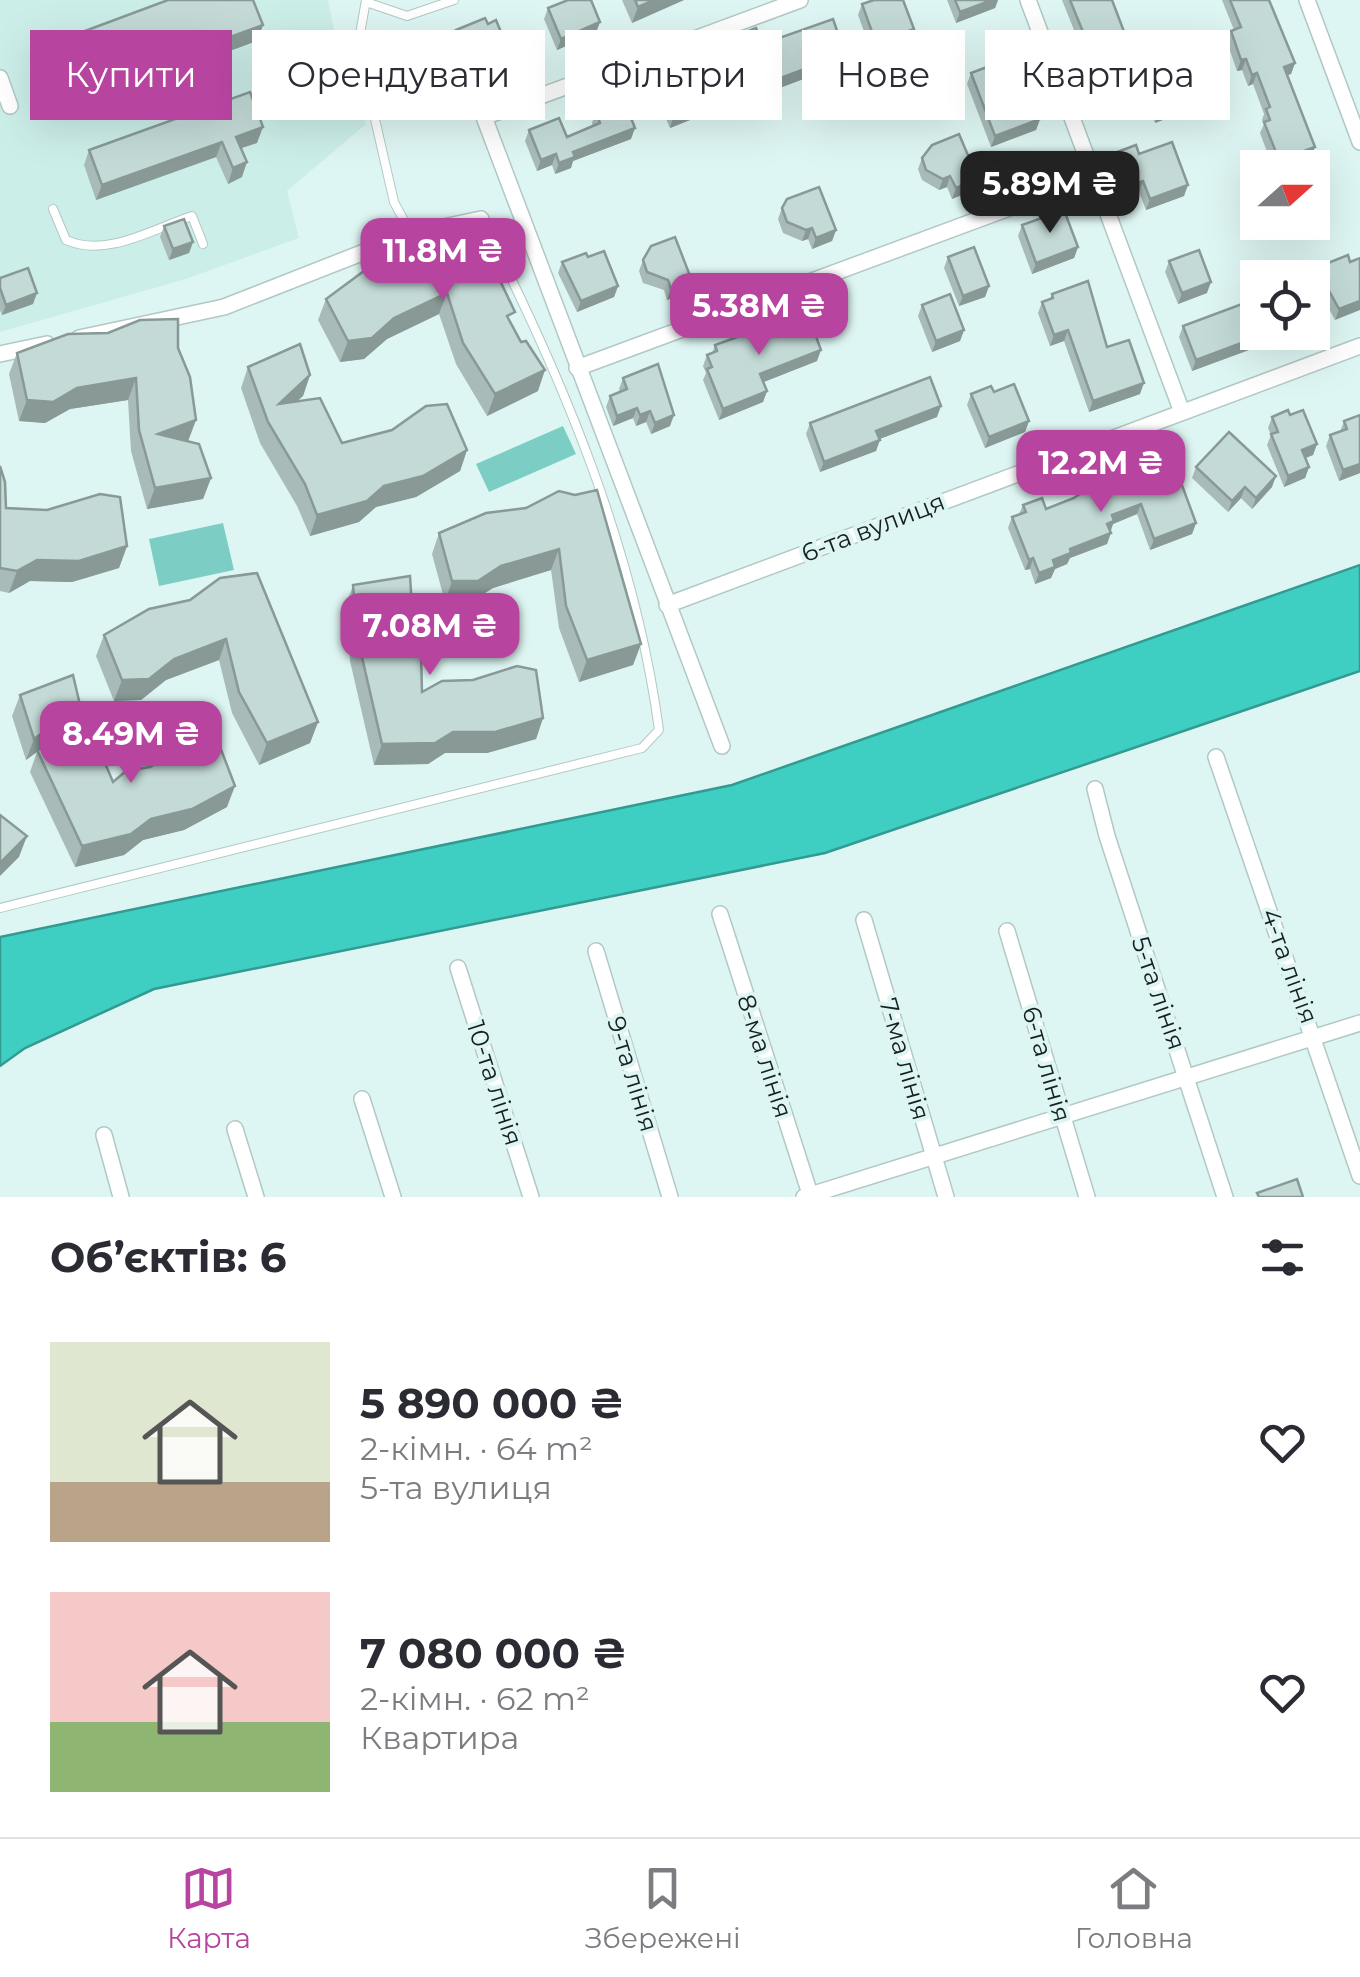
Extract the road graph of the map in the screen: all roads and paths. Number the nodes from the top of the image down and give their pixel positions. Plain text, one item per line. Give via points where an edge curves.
1 (454, 0) edge
2 (800, 0) edge
3 (1028, 0) edge
4 (1307, 0) edge
5 (366, 1) edge
6 (0, 78) edge
7 (5, 108) edge
8 (1360, 142) edge
9 (1093, 177) junction
10 (54, 209) dead end
11 (481, 218) joint
12 (410, 234) junction
13 (203, 244) dead end
14 (1360, 346) edge
15 (0, 354) edge
16 (577, 368) junction
17 (1182, 412) junction
18 (667, 605) junction
19 (722, 746) dead end
20 (1216, 757) dead end
21 (1095, 788) dead end
22 (0, 908) edge
23 (720, 914) dead end
24 (864, 920) dead end
25 (1007, 931) dead end
26 (596, 951) dead end
27 (458, 968) dead end
28 (1360, 1023) edge
29 (1316, 1037) junction
30 (1188, 1079) junction
31 (362, 1100) dead end
32 (1062, 1116) junction
33 (235, 1129) dead end
34 (104, 1135) dead end
35 (933, 1155) junction
36 (1360, 1176) edge
37 (808, 1196) edge
38 (120, 1197) edge
39 (256, 1197) edge
40 (394, 1197) edge
41 (531, 1197) edge
42 (670, 1197) edge
43 (946, 1197) edge
44 (1087, 1197) edge
45 (1225, 1197) edge

1 - 5 lane via 407,16
2 - 16 street via 484,117
3 - 9 street
4 - 8 street
5 - 12 lane via 358,45 394,202
6 - 7 street
9 - 16 street
9 - 17 street
10 - 13 lane via 66,240 88,248 192,216
11 - 12 street
11 - 22 lane via 526,306 598,488 648,642 659,730 642,748
12 - 15 street via 224,308
14 - 17 street, 6-та вулиця
16 - 18 street
17 - 18 street, 6-та вулиця
18 - 19 street
20 - 29 street, 4-та лінія
21 - 30 street, 5-та лінія
23 - 37 street, 8-ма лінія
24 - 35 street, 7-ма лінія
25 - 32 street, 6-та лінія
26 - 42 street, 9-та лінія
27 - 41 street, 10-та лінія
28 - 29 street
29 - 30 street
29 - 36 street, 4-та лінія
30 - 32 street
30 - 45 street, 5-та лінія
31 - 40 street
32 - 35 street
32 - 44 street, 6-та лінія
33 - 39 street
34 - 38 street
35 - 37 street
35 - 43 street, 7-ма лінія

